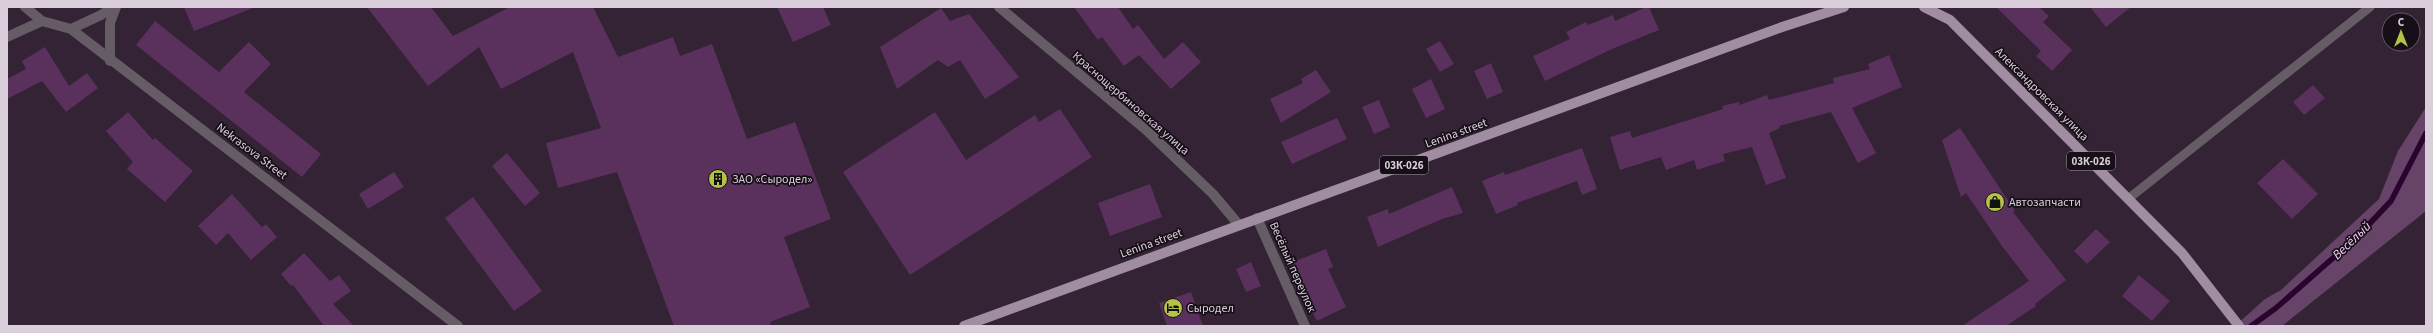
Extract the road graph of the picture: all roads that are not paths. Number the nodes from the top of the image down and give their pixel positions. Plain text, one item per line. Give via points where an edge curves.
1 (25, 7) edge
2 (115, 7) edge
3 (999, 7) edge
4 (1844, 7) edge
5 (1924, 7) edge
6 (1936, 7) edge
7 (2370, 7) edge
8 (1829, 9) edge
9 (1950, 20) junction
10 (42, 21) junction
11 (71, 29) junction
12 (7, 37) edge
13 (110, 61) junction
14 (2128, 198) junction
15 (1257, 218) junction
16 (1239, 225) junction
17 (458, 326) edge
18 (964, 326) edge
19 (1306, 326) edge
20 (2239, 326) edge

1 - 10 street, Nekrasova Street
2 - 11 street
2 - 13 street via 110,23
3 - 16 street, Краснощербиновская улица via 1145,129 1213,194
4 - 8 main road, Lenina street / 03К-026
5 - 9 main road, 03К-026
6 - 9 street, Александровская улица
7 - 14 lane
8 - 15 main road, Lenina street / 03К-026
9 - 14 main road, Александровская улица / 03К-026
10 - 11 street, Nekrasova Street
10 - 12 street
11 - 13 street, Nekrasova Street
13 - 17 street, Nekrasova Street
14 - 20 main road, Александровская улица / 03К-026 via 2182,253
15 - 16 main road, Lenina street / 03К-026
15 - 19 street, Весёлый переулок
16 - 18 main road, Lenina street / 03К-026

